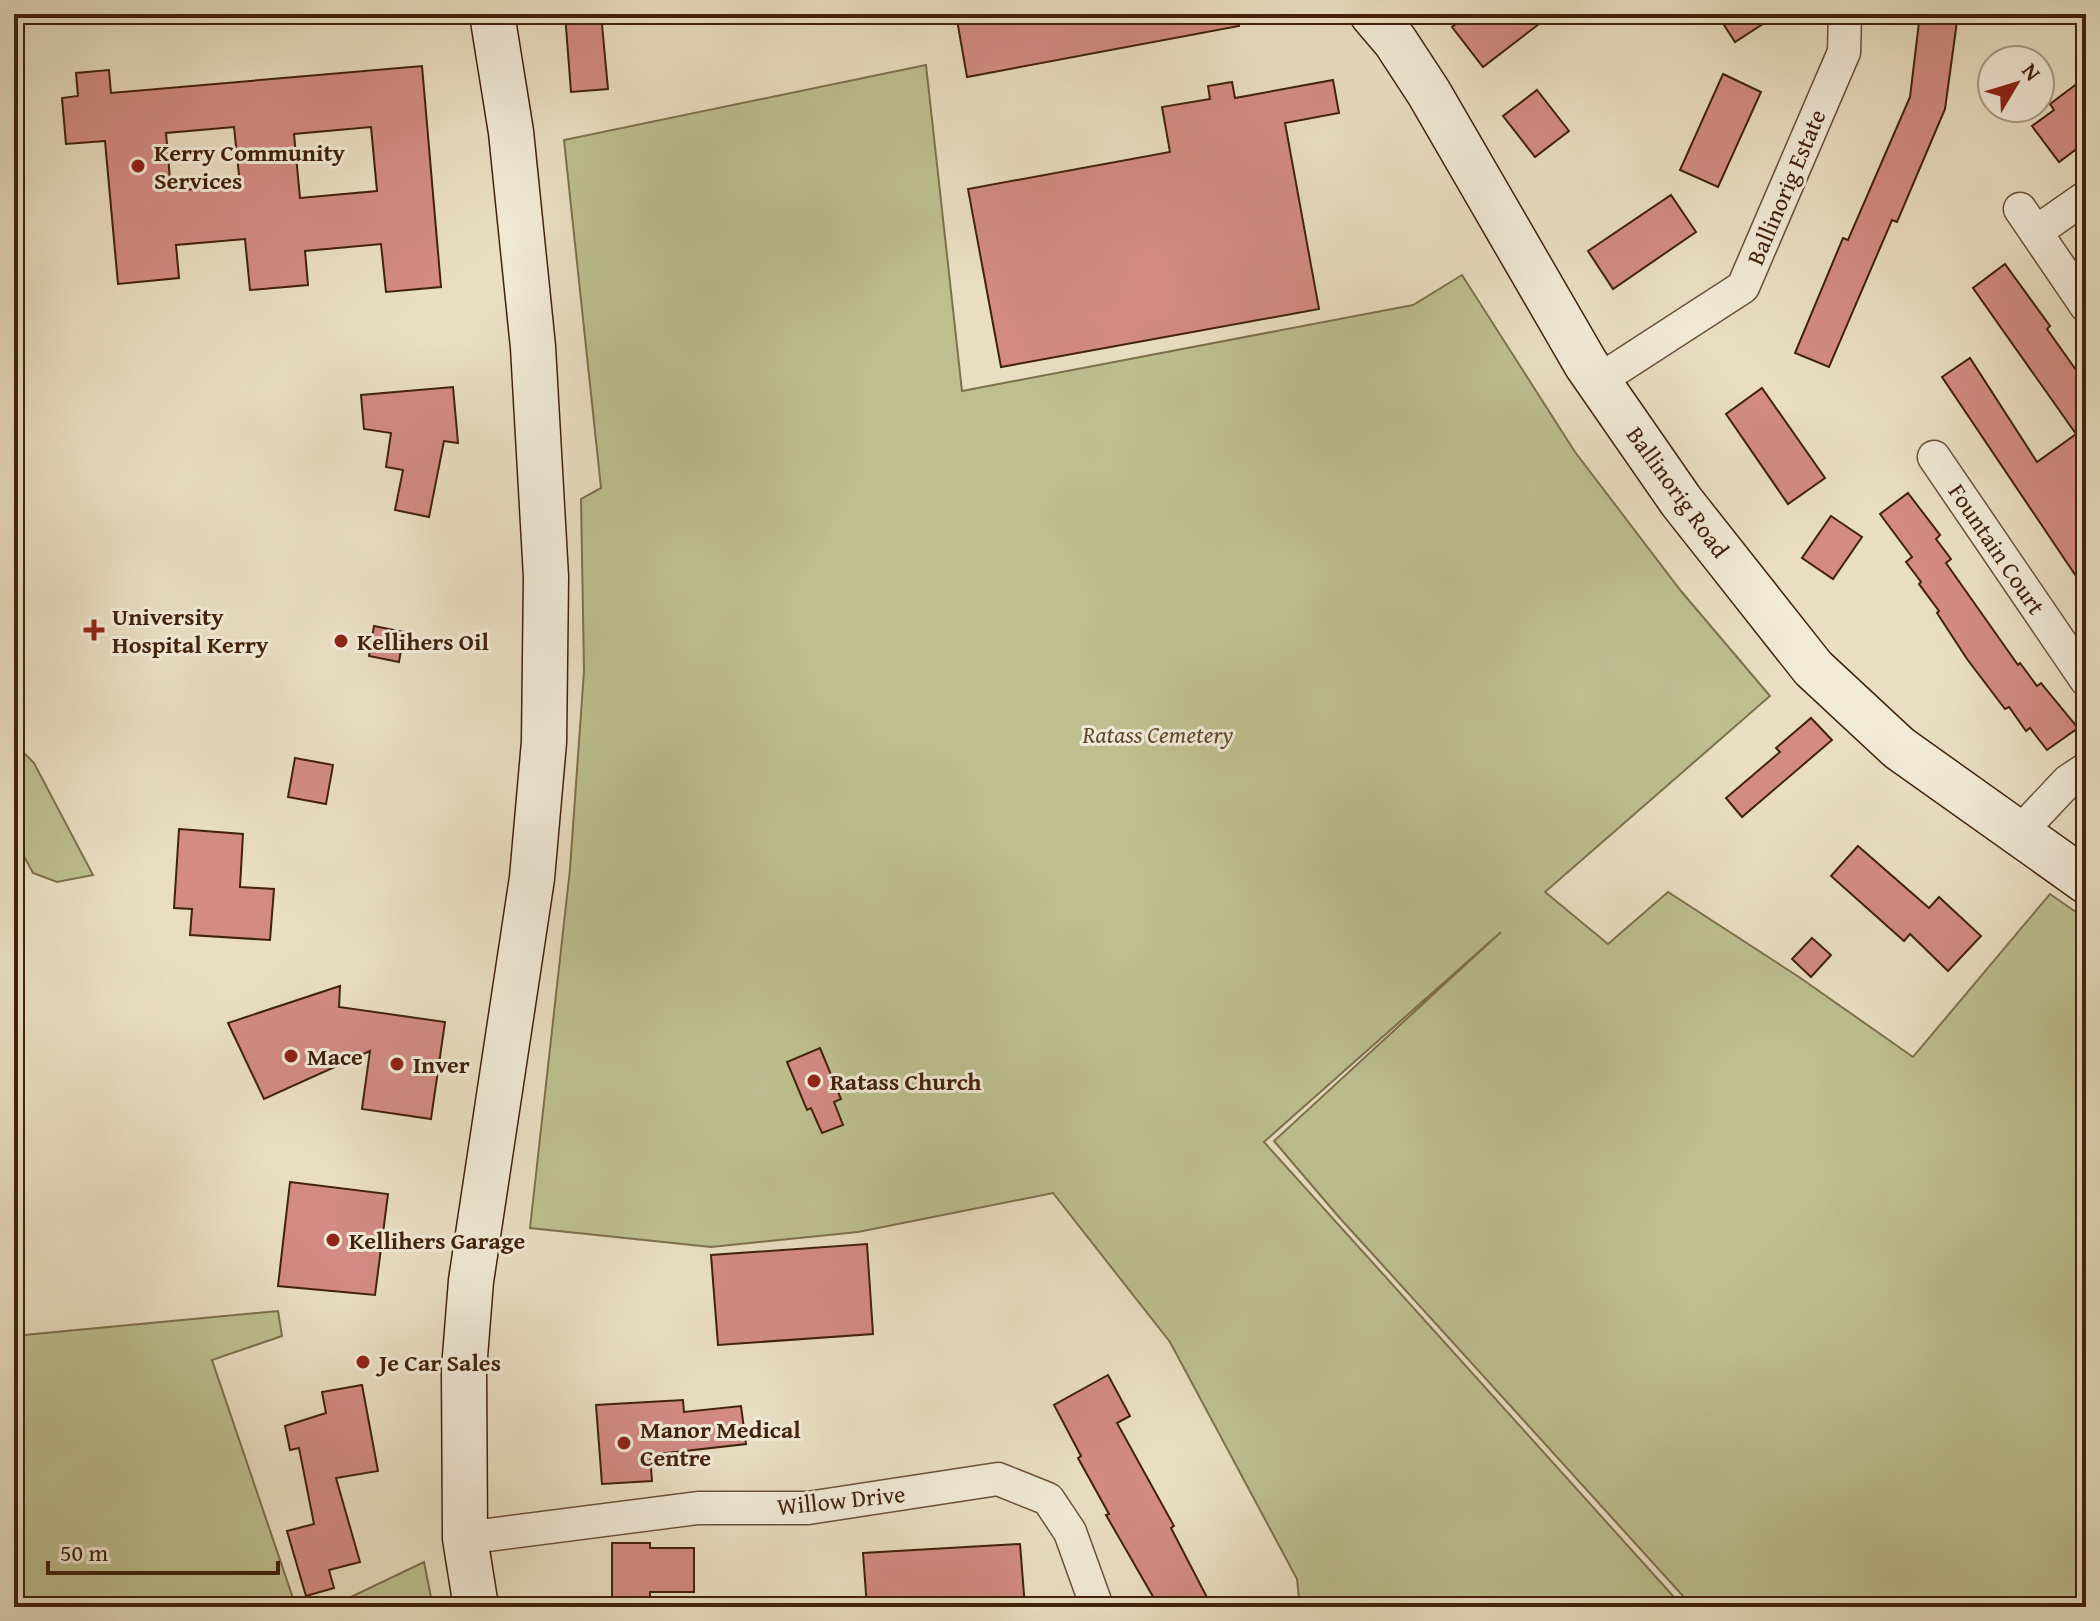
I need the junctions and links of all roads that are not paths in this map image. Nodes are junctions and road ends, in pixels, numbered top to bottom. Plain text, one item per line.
1 (1372, 14) edge
2 (1845, 14) edge
3 (491, 20) edge
4 (2086, 197) edge
5 (2086, 306) edge
6 (1598, 381) junction
7 (1934, 457) dead end
8 (2086, 680) edge
9 (2086, 769) edge
10 (2019, 833) junction
11 (2086, 881) edge
12 (465, 1538) junction
13 (476, 1607) edge
14 (1097, 1607) edge

1 - 6 main road, Ballinorig Road
2 - 6 street, Ballinorig Estate
3 - 12 main road
4 - 5 street
6 - 10 main road, Ballinorig Road
7 - 8 street, Fountain Court
9 - 10 street
10 - 11 main road, Ballinorig Road
12 - 13 main road
12 - 14 street, Willow Drive

